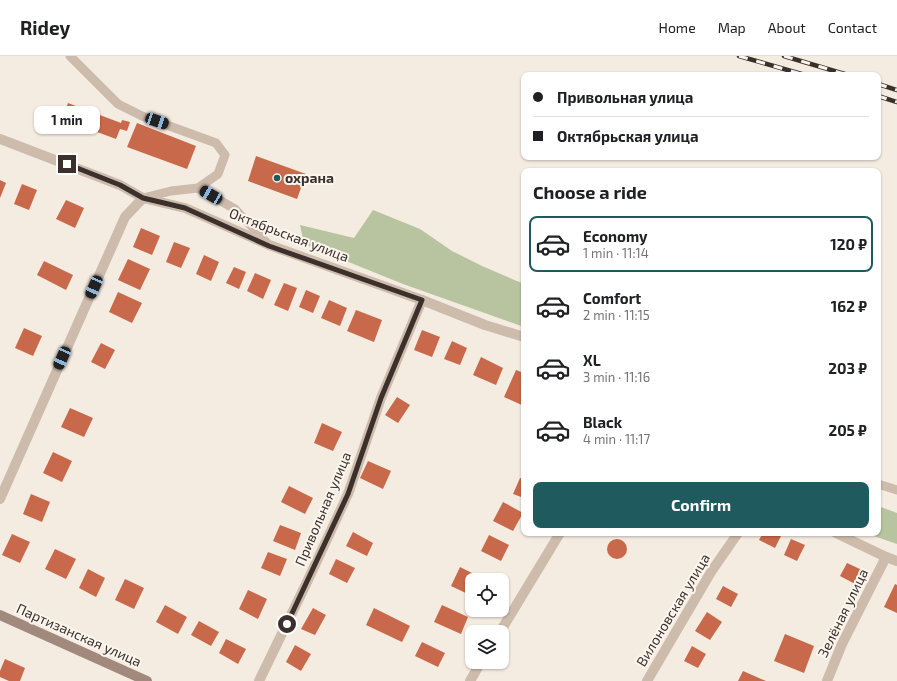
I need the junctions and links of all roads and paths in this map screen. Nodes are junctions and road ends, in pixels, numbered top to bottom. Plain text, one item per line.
1 (70, 56) edge
2 (0, 139) edge
3 (198, 188) junction
4 (143, 198) junction
5 (269, 246) junction
6 (422, 300) junction
7 (521, 336) edge
8 (881, 485) edge
9 (897, 490) edge
10 (0, 499) edge
11 (558, 536) edge
12 (736, 536) edge
13 (842, 536) edge
14 (886, 557) junction
15 (897, 561) edge
16 (0, 615) edge
17 (504, 625) edge
18 (478, 669) edge
19 (147, 681) edge
20 (259, 681) edge
21 (470, 681) edge
22 (646, 681) edge
23 (827, 681) edge

1 - 3 lane
2 - 4 street, Октябрьская улица
3 - 4 lane
3 - 5 lane
4 - 5 street, Октябрьская улица
4 - 10 street
5 - 6 street, Октябрьская улица
6 - 7 street, Октябрьская улица
6 - 20 street, Привольная улица
8 - 9 lane
11 - 17 street
12 - 22 street, Вилоновская улица
13 - 14 street
14 - 15 street
14 - 23 street, Зелёная улица
16 - 19 street, Партизанская улица
18 - 21 street

